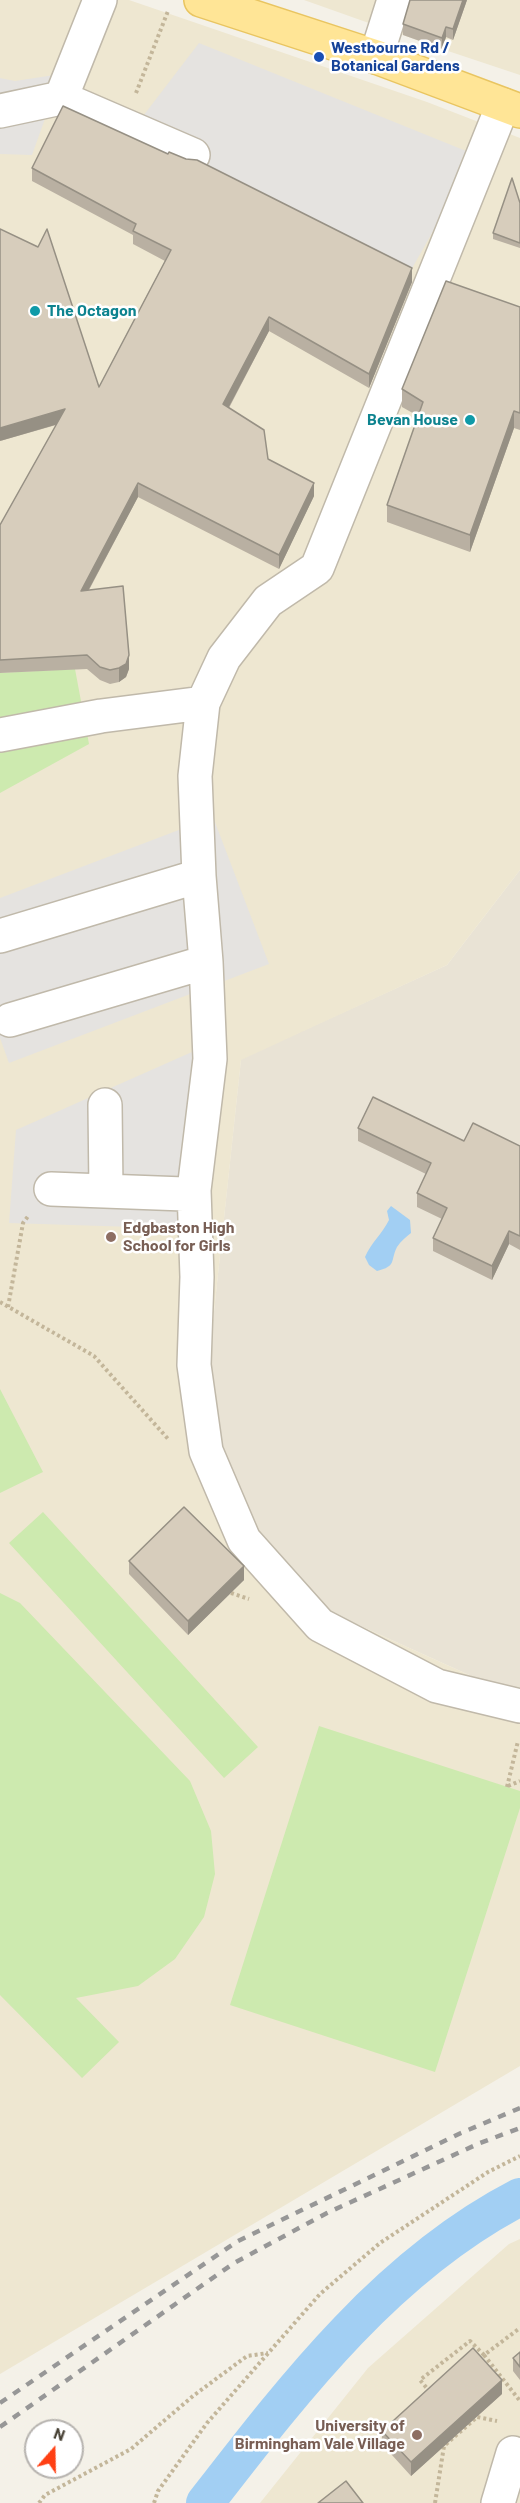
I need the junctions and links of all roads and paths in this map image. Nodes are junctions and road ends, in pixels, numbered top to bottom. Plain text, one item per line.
1 (100, 0) edge
2 (172, 0) edge
3 (201, 0) edge
4 (394, 0) edge
5 (376, 57) junction
6 (145, 72) dead end
7 (61, 98) junction
8 (512, 108) edge
9 (0, 111) edge
10 (194, 155) dead end
11 (203, 703) junction
12 (0, 735) edge
13 (199, 876) junction
14 (0, 936) edge
15 (206, 962) junction
16 (10, 1020) dead end
17 (105, 1105) dead end
18 (51, 1189) dead end
19 (106, 1190) junction
20 (194, 1190) junction
21 (23, 1223) dead end
22 (0, 1302) edge
23 (8, 1307) junction
24 (170, 1441) dead end
25 (520, 1706) edge
26 (520, 1731) edge
27 (520, 1781) edge
28 (520, 2156) edge
29 (520, 2328) edge
30 (269, 2353) junction
31 (484, 2355) junction
32 (435, 2397) edge
33 (520, 2401) edge
34 (478, 2417) edge
35 (520, 2469) edge
36 (39, 2503) edge
37 (154, 2503) edge
38 (435, 2503) edge
39 (498, 2503) edge

1 - 7 lane
2 - 6 path
3 - 5 main road
4 - 5 lane
5 - 8 main road
7 - 9 lane
7 - 10 lane
8 - 11 lane
11 - 12 lane
11 - 13 lane
13 - 14 lane
13 - 15 lane
15 - 16 lane
15 - 20 lane
17 - 19 lane
18 - 19 lane
19 - 20 lane
20 - 25 lane
21 - 23 path
22 - 23 path
23 - 24 path
26 - 27 path
28 - 30 path
29 - 31 path
30 - 36 path
30 - 37 path
31 - 32 path
31 - 33 path
34 - 38 path
35 - 39 lane

